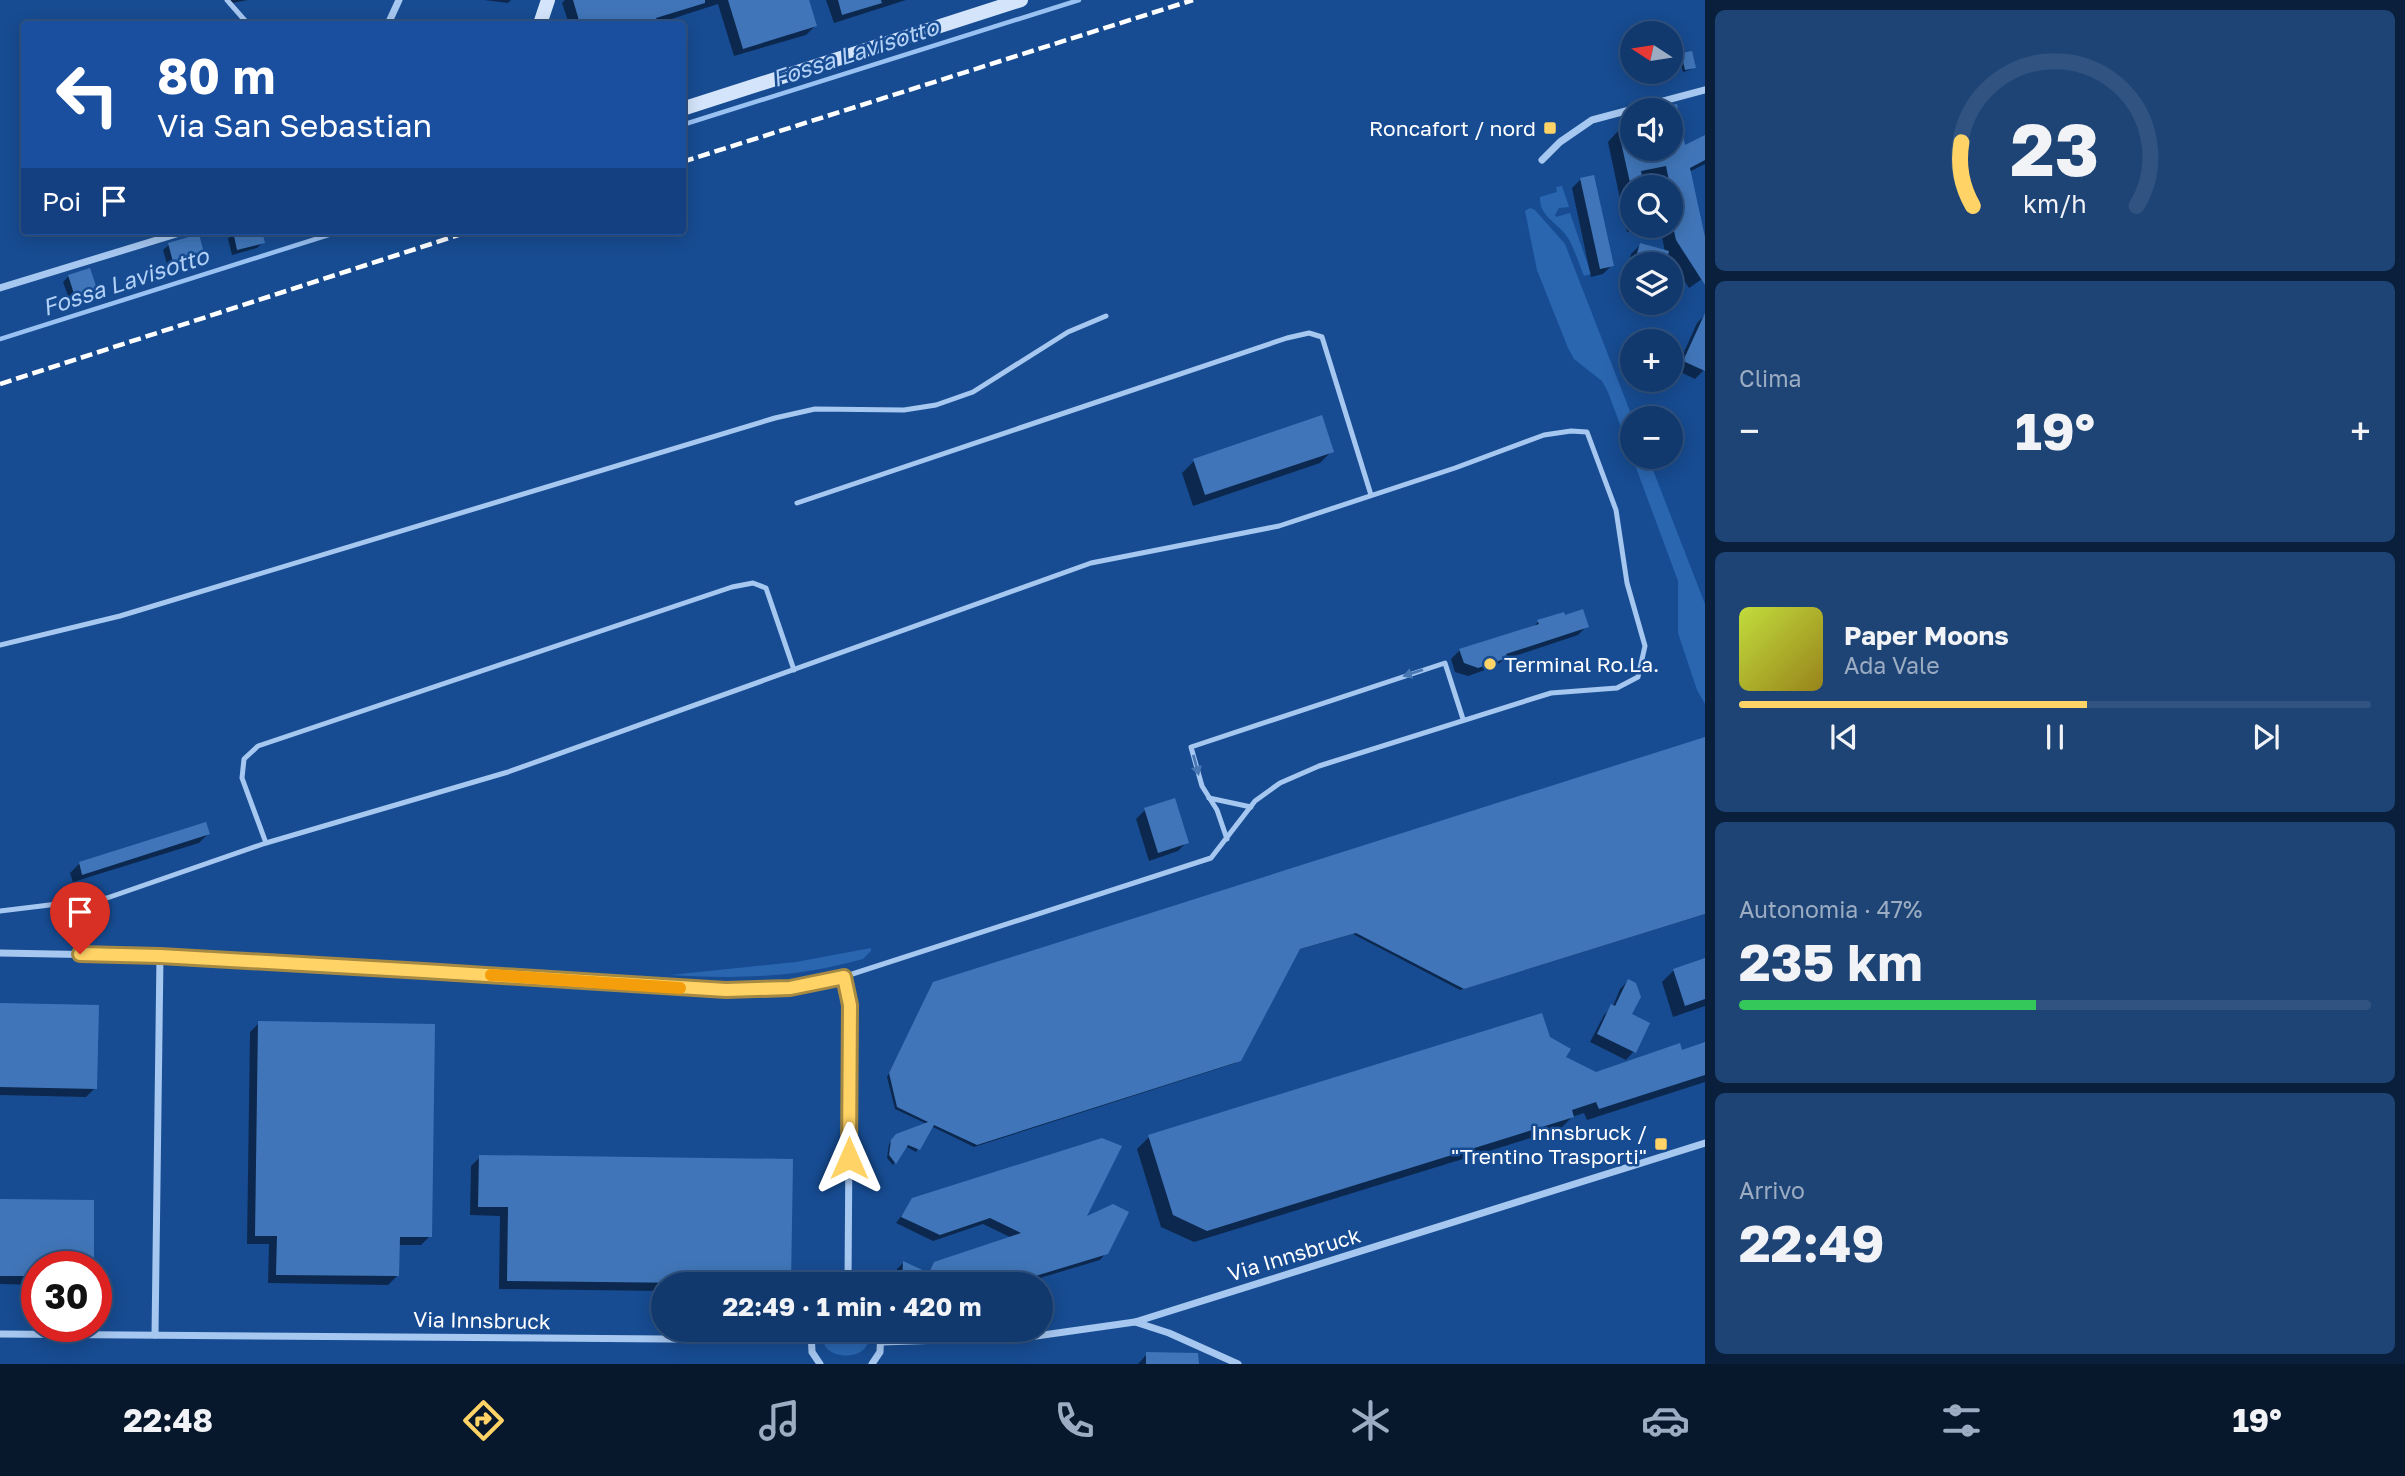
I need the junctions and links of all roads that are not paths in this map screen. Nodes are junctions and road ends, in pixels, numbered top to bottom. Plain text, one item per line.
1 (228, 0) edge
2 (399, 0) edge
3 (548, 0) edge
4 (1021, 0) edge
5 (246, 21) edge
6 (389, 21) edge
7 (541, 21) edge
8 (1705, 90) edge
9 (686, 107) edge
10 (1542, 160) dead end
11 (173, 235) edge
12 (0, 288) edge
13 (1106, 316) dead end
14 (1371, 495) junction
15 (797, 503) dead end
16 (0, 645) edge
17 (794, 670) junction
18 (1463, 719) junction
19 (1209, 798) junction
20 (1251, 807) junction
21 (1227, 839) junction
22 (266, 843) junction
23 (0, 911) edge
24 (0, 953) edge
25 (160, 956) junction
26 (844, 977) junction
27 (1705, 1143) edge
28 (848, 1272) edge
29 (1135, 1322) junction
30 (0, 1334) edge
31 (1053, 1334) edge
32 (155, 1335) junction
33 (651, 1339) edge
34 (810, 1342) edge
35 (882, 1342) edge
36 (820, 1364) edge
37 (872, 1364) edge
38 (1238, 1364) edge

1 - 5 lane
2 - 6 street
3 - 7 street
4 - 9 street
8 - 10 street
11 - 12 street
13 - 16 lane
14 - 15 lane
14 - 17 lane
14 - 18 lane
17 - 22 lane
17 - 22 lane
18 -> 19 lane
18 - 20 lane
19 - 20 lane
19 - 21 lane
20 - 21 lane
21 - 26 lane
22 - 23 lane
24 - 25 street
25 - 26 street
25 - 32 street
26 - 28 street
27 - 29 street, Via Innsbruck
29 - 31 street, Via Innsbruck
29 - 38 street
30 - 32 street, Via Innsbruck
32 - 33 street, Via Innsbruck
34 - 36 street
35 - 37 street

